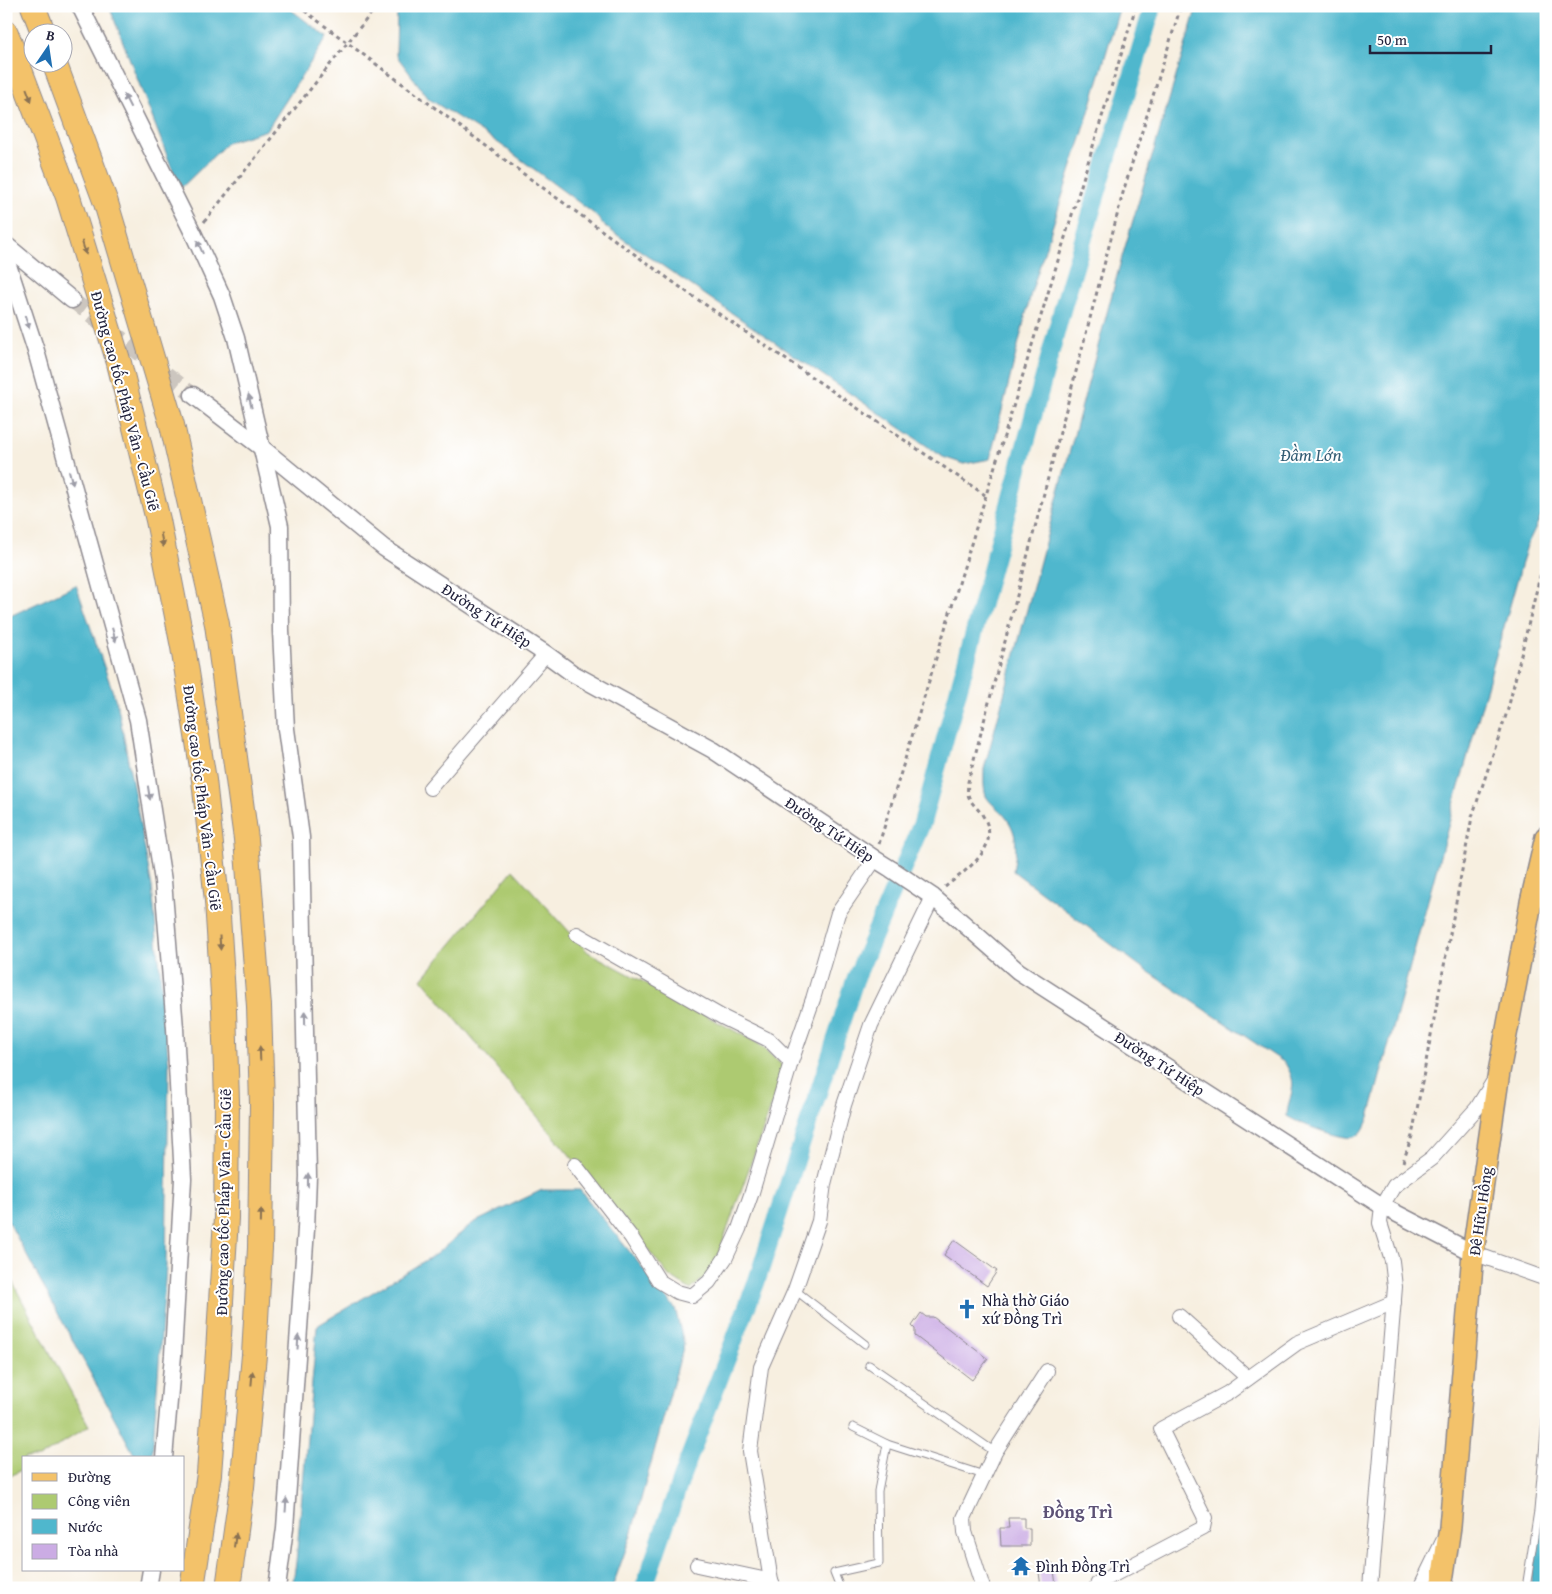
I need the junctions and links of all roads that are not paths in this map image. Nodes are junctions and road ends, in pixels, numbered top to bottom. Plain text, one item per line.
1 (34, 6) edge
2 (80, 6) edge
3 (40, 22) edge
4 (6, 33) edge
5 (58, 72) edge
6 (6, 245) edge
7 (6, 259) edge
8 (72, 300) tunnel mouth
9 (194, 395) tunnel mouth
10 (262, 448) junction
11 (546, 654) junction
12 (430, 788) dead end
13 (1546, 838) edge
14 (875, 859) junction
15 (928, 894) junction
16 (577, 934) dead end
17 (792, 1062) junction
18 (1500, 1072) junction
19 (575, 1165) dead end
20 (1382, 1206) junction
21 (1473, 1253) junction
22 (1546, 1279) edge
23 (794, 1290) junction
24 (1394, 1302) junction
25 (1179, 1316) dead end
26 (866, 1344) dead end
27 (869, 1365) dead end
28 (1048, 1371) dead end
29 (1248, 1378) junction
30 (1546, 1420) edge
31 (853, 1427) dead end
32 (887, 1444) junction
33 (995, 1452) junction
34 (164, 1456) edge
35 (984, 1475) junction
36 (1450, 1527) junction
37 (697, 1565) dead end
38 (151, 1572) edge
39 (772, 1584) edge
40 (148, 1588) edge
41 (192, 1588) edge
42 (228, 1588) edge
43 (277, 1588) edge
44 (840, 1588) edge
45 (983, 1588) edge
46 (1096, 1588) edge
47 (1370, 1588) edge
48 (1420, 1588) edge
49 (1441, 1588) edge
50 (1526, 1588) edge

1 - 3 highway
10 -> 2 street
4 -> 41 highway, Đường cao tốc Pháp Vân - Cầu Giẽ
42 -> 5 highway
6 - 8 street
7 -> 34 street
9 - 10 street, Đường Tứ Hiệp
10 - 11 street, Đường Tứ Hiệp
43 -> 10 street
11 - 12 street
11 - 14 street, Đường Tứ Hiệp
13 - 18 main road, Đê Hữu Hồng
14 - 15 street, Đường Tứ Hiệp
14 - 17 street
15 - 20 street, Đường Tứ Hiệp
15 - 23 street
16 - 17 street
17 - 19 street
18 - 20 street
18 - 21 main road, Đê Hữu Hồng
20 - 21 street, Đường Tứ Hiệp
20 - 24 street
21 - 22 street
21 - 36 main road, Đê Hữu Hồng
23 - 26 lane
23 - 39 street
24 - 29 street
24 - 47 street
25 - 29 street
27 - 33 lane
28 - 33 street
29 - 46 street
30 - 50 lane
31 - 32 lane
32 - 35 lane
32 - 44 lane
33 - 35 street
35 - 45 street
36 - 48 street
36 - 49 main road, Đê Hữu Hồng
37 - 39 street
38 - 40 street

